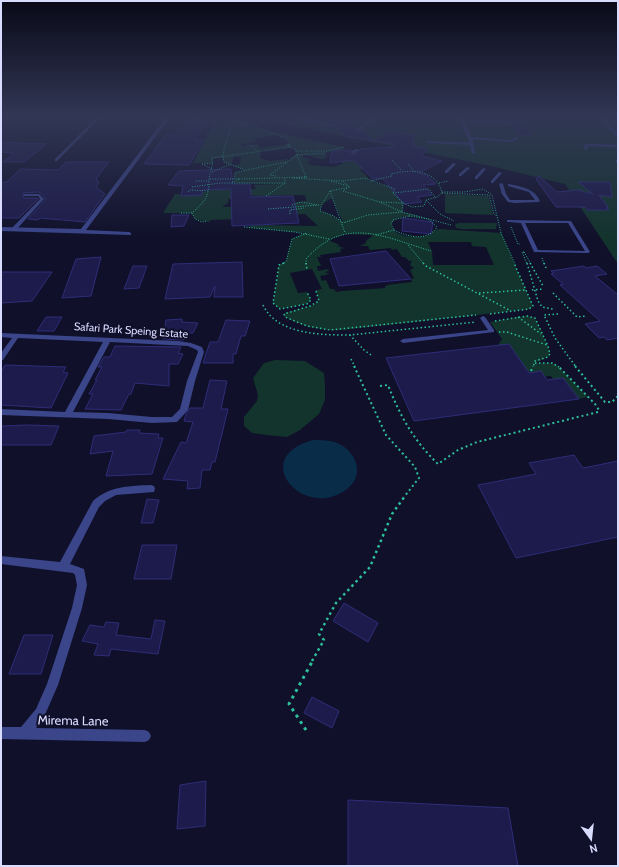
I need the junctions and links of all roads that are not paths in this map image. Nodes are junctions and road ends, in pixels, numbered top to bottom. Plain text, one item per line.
1 (60, 156) edge
2 (137, 156) edge
3 (56, 160) dead end
4 (454, 164) dead end
5 (468, 168) dead end
6 (484, 169) dead end
7 (446, 172) dead end
8 (500, 173) dead end
9 (460, 175) dead end
10 (476, 178) dead end
11 (492, 182) dead end
12 (501, 184) dead end
13 (509, 185) dead end
14 (25, 195) dead end
15 (509, 221) road end
16 (522, 221) junction
17 (1, 229) edge
18 (14, 229) junction
19 (82, 232) junction
20 (129, 234) dead end
21 (485, 318) road end
22 (1, 335) edge
23 (16, 336) junction
24 (108, 339) junction
25 (403, 341) dead end
26 (1, 358) edge
27 (1, 412) edge
28 (67, 415) junction
29 (151, 489) dead end
30 (1, 560) edge
31 (63, 567) junction
32 (1, 733) edge
33 (23, 734) junction
34 (146, 736) dead end

1 - 3 street
2 - 19 street
4 - 7 lane
5 - 9 lane
6 - 10 lane
8 - 11 lane
12 - 13 lane
14 - 18 lane
15 - 16 lane
16 - 16 lane
17 - 18 street
18 - 19 street
19 - 20 street
21 - 25 lane
22 - 23 street, Safari Park Speing Estate
23 - 24 street, Safari Park Speing Estate
23 - 26 street
24 - 28 street
24 - 28 street, Safari Park Speing Estate
27 - 28 street, Safari Park Speing Estate
29 - 31 street
30 - 31 street
31 - 33 street
32 - 33 street, Mirema Lane
33 - 34 street, Mirema Lane

